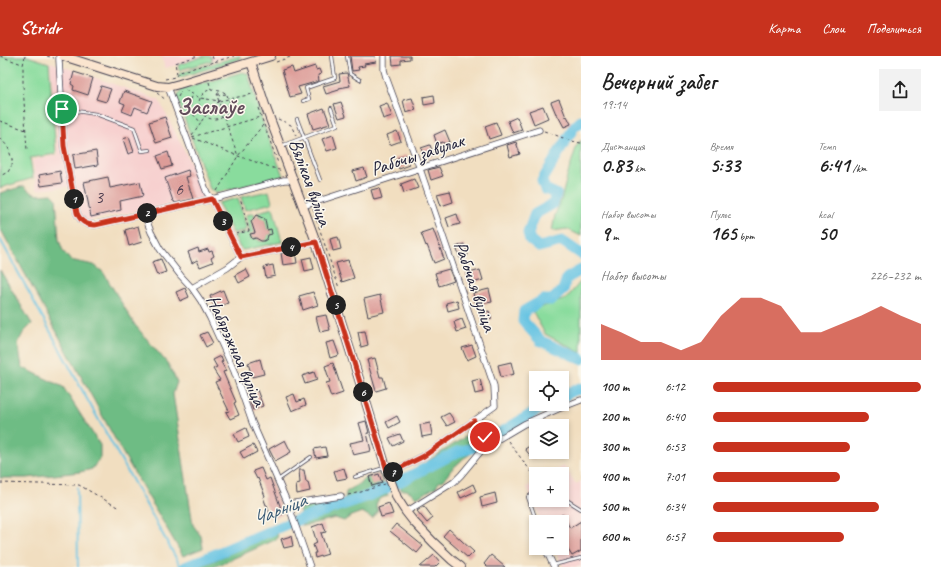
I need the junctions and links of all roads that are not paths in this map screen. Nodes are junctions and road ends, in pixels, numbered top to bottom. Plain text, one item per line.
1 (59, 56) edge
2 (63, 56) edge
3 (332, 56) edge
4 (347, 56) edge
5 (384, 56) edge
6 (262, 58) edge
7 (272, 59) edge
8 (251, 62) junction
9 (360, 80) dead end
10 (166, 83) junction
11 (303, 101) dead end
12 (331, 108) dead end
13 (62, 109) junction
14 (297, 119) dead end
15 (539, 130) road end
16 (304, 138) junction
17 (280, 146) junction
18 (150, 150) dead end
19 (420, 169) junction
20 (293, 180) junction
21 (320, 180) dead end
22 (212, 199) junction
23 (307, 205) junction
24 (144, 214) junction
25 (316, 242) junction
26 (241, 257) junction
27 (192, 288) junction
28 (581, 400) edge
29 (311, 457) dead end
30 (387, 471) junction
31 (355, 477) dead end
32 (277, 481) junction
33 (341, 496) road end
34 (569, 502) edge
35 (288, 504) junction
36 (581, 509) edge
37 (406, 512) junction
38 (548, 555) edge
39 (581, 558) edge
40 (553, 566) edge
41 (310, 567) edge
42 (461, 567) edge

1 - 13 street
2 - 10 main road
3 - 11 lane
4 - 9 lane
5 - 19 street, Рабочая вуліца
6 - 7 main road
6 - 8 main road
8 - 10 main road
8 - 17 main road, Вялікая вуліца
10 - 22 street
12 - 16 lane
13 - 18 lane
13 - 24 street
14 - 16 lane
15 - 19 street, Рабочы завулак
16 - 17 lane
16 - 21 lane
17 - 20 main road, Вялікая вуліца
19 - 23 street, Рабочы завулак
19 - 30 street, Рабочая вуліца
20 - 22 street
20 - 23 main road, Вялікая вуліца
22 - 24 street
22 - 26 street
23 - 25 main road, Вялікая вуліца
24 - 27 street, Набярэжная вуліца
25 - 26 street
25 - 30 main road, Вялікая вуліца
26 - 27 street
27 - 32 street, Набярэжная вуліца
28 - 37 street
29 - 32 lane
30 - 31 lane
30 - 37 main road, Вялікая вуліца
32 - 35 street, Набярэжная вуліца
33 - 35 street
34 - 36 lane
35 - 41 street, Набярэжная вуліца
37 - 42 main road, Вялікая вуліца
38 - 40 street
39 - 40 lane

